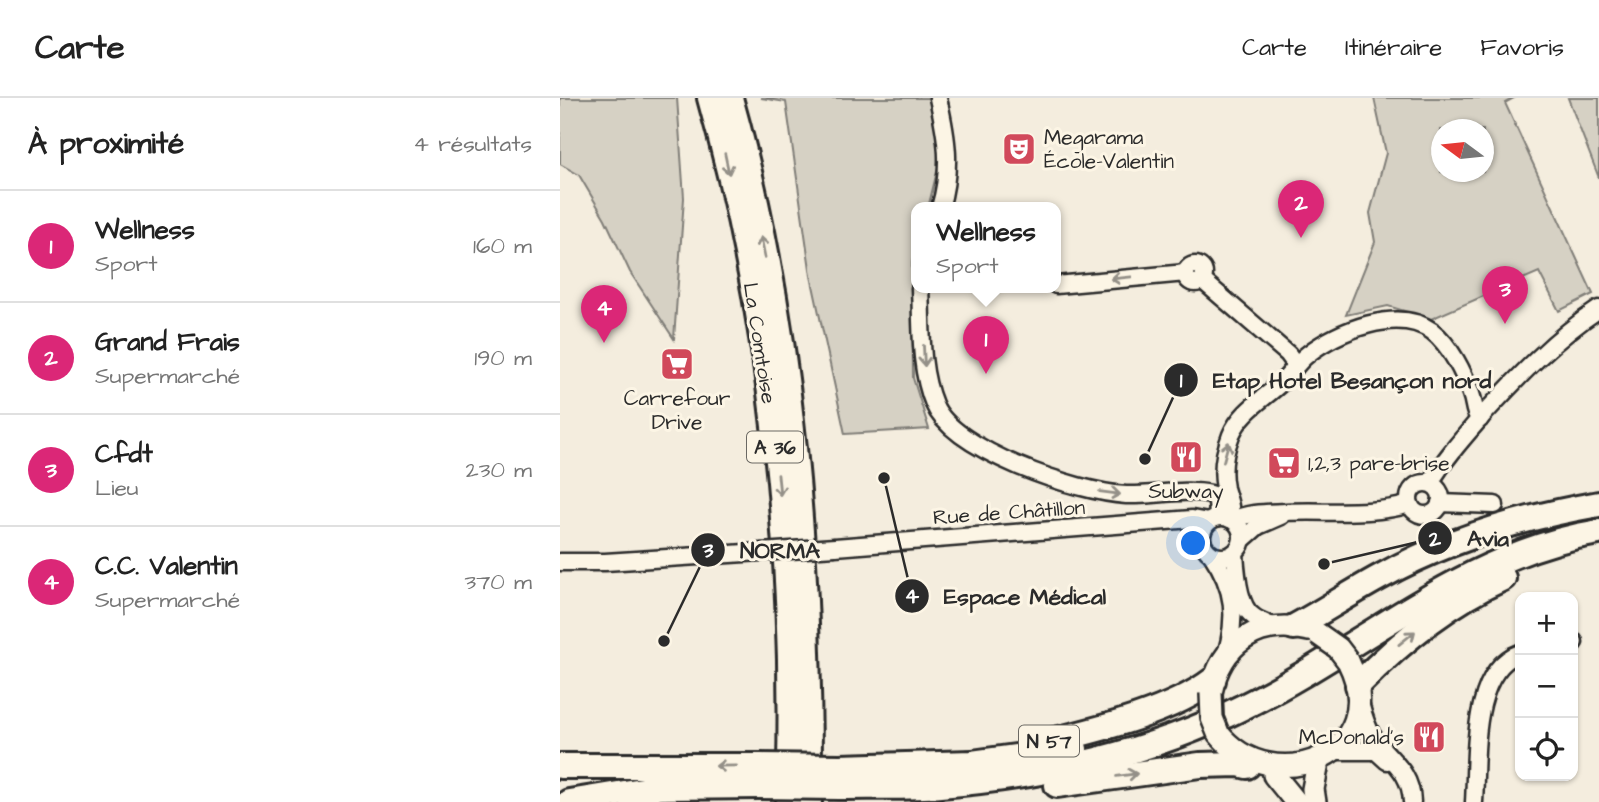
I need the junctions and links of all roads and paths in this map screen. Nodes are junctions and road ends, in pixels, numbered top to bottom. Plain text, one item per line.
1 (710, 98) edge
2 (730, 98) edge
3 (938, 98) edge
4 (941, 202) edge
5 (1061, 285) edge
6 (920, 293) edge
7 (1599, 309) edge
8 (1296, 365) junction
9 (1480, 419) junction
10 (1430, 484) junction
11 (1440, 503) junction
12 (1410, 504) junction
13 (1599, 504) edge
14 (1495, 505) dead end
15 (1288, 512) junction
16 (1599, 514) edge
17 (1222, 520) junction
18 (1167, 522) junction
19 (1599, 532) edge
20 (1599, 541) edge
21 (1239, 546) junction
22 (1207, 549) junction
23 (560, 562) edge
24 (1295, 629) junction
25 (1226, 655) junction
26 (1517, 655) edge
27 (1212, 687) junction
28 (1359, 694) junction
29 (1340, 751) junction
30 (560, 766) edge
31 (1247, 766) junction
32 (692, 767) junction
33 (875, 767) junction
34 (1317, 768) junction
35 (1274, 775) junction
36 (760, 776) junction
37 (840, 777) junction
38 (938, 785) junction
39 (560, 789) edge
40 (569, 802) edge
41 (789, 802) edge
42 (809, 802) edge
43 (1296, 802) edge
44 (1315, 802) edge
45 (1402, 802) edge
46 (1412, 802) edge
47 (1474, 802) edge

1 -> 41 highway, La Comtoise / A 36
42 -> 2 highway, La Comtoise / A 36
3 - 4 street
8 -> 5 street
6 -> 17 street
7 - 9 street
8 - 9 street
17 -> 8 street
9 - 10 street
10 - 11 street
10 - 12 street
11 - 12 street
11 - 14 street
12 - 15 street, Rue de Châtillon
13 - 24 highway
15 - 17 street, Rue de Châtillon
15 - 21 street
16 - 33 highway, N 57
17 - 18 street, Rue de Châtillon
17 - 21 street
17 - 22 street
18 - 22 street
18 - 23 street, Rue de Châtillon, bridge
19 - 38 highway, N 57
28 -> 20 highway, N 57
21 - 22 street
21 - 24 street
22 - 25 street
24 - 25 main road
24 - 28 main road, bridge
25 - 27 main road
26 - 47 street
27 - 31 main road, N 57, bridge
27 - 33 highway, N 57
28 - 29 main road, N 57
28 - 46 street
29 - 34 main road, N 57
29 - 45 street
30 - 32 highway
31 - 35 main road, N 57
38 -> 31 highway, N 57
36 -> 32 highway, N 57
32 - 39 highway, N 57
33 - 37 highway, N 57
34 - 35 main road, N 57
34 - 44 main road
35 - 43 main road
36 - 37 highway, N 57, bridge
36 - 40 highway, N 57
37 - 38 highway, N 57

